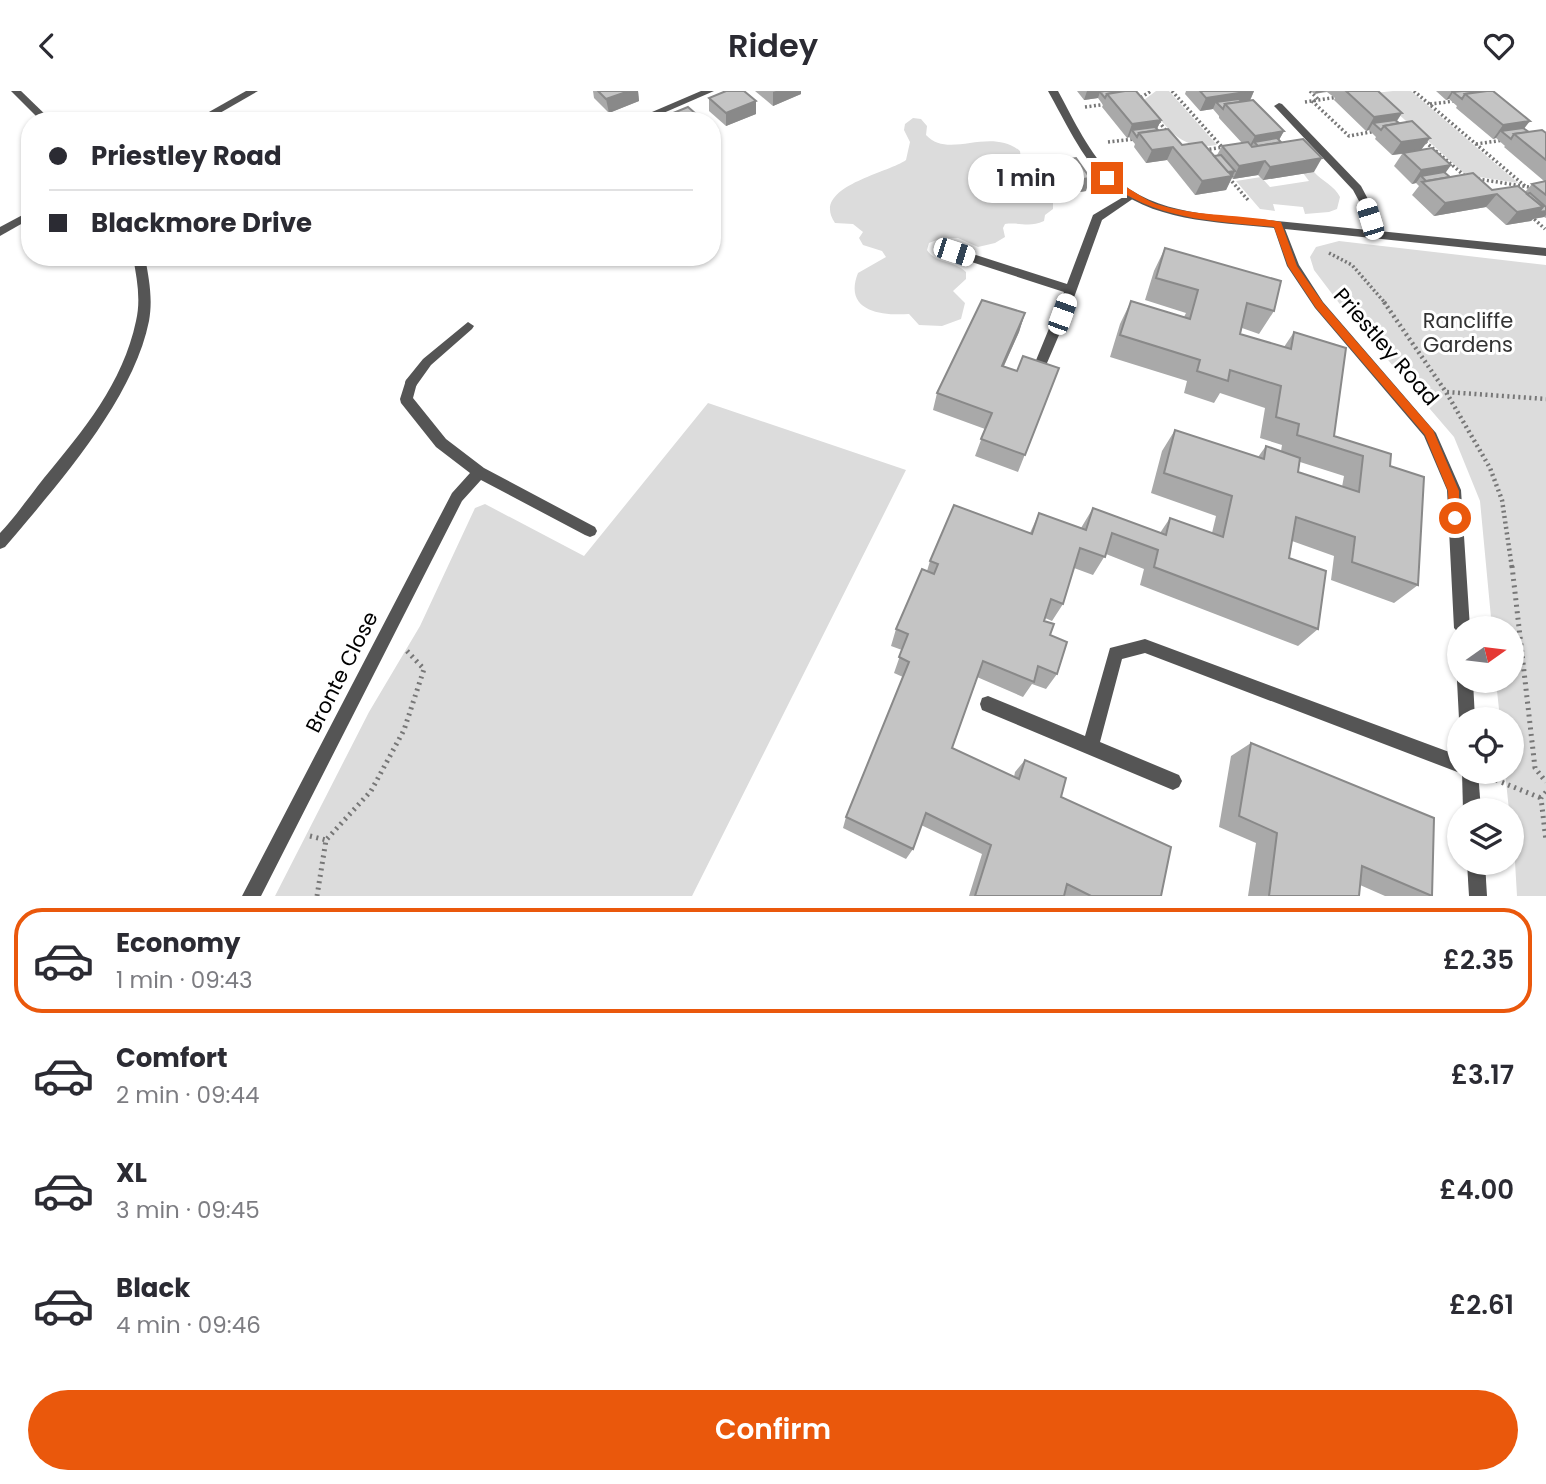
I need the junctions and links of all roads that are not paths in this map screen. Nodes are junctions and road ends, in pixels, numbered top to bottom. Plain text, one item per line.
1 (16, 91) edge
2 (253, 91) edge
3 (709, 91) edge
4 (1053, 91) edge
5 (1279, 106) road end
6 (38, 112) edge
7 (214, 112) edge
8 (658, 112) edge
9 (1130, 196) junction
10 (21, 219) edge
11 (1278, 224) junction
12 (0, 232) edge
13 (1375, 235) junction
14 (954, 252) dead end
15 (1546, 252) edge
16 (142, 266) edge
17 (1071, 290) junction
18 (468, 326) dead end
19 (1038, 370) edge
20 (479, 473) junction
21 (590, 531) dead end
22 (0, 543) edge
23 (1461, 616) edge
24 (988, 704) dead end
25 (1090, 747) junction
26 (1447, 760) edge
27 (1173, 781) dead end
28 (1477, 875) edge
29 (251, 896) edge
30 (1478, 896) edge

1 - 6 street
2 - 7 street
3 - 8 street
4 - 9 street
5 - 13 street
9 - 11 street
9 - 17 street
10 - 12 street
11 - 13 street
11 - 23 street, Priestley Road
13 - 15 street
14 - 17 street
16 - 22 street
17 - 19 street
18 - 20 street
20 - 21 street
20 - 29 street, Bronte Close
24 - 25 street
25 - 26 street
25 - 27 street
28 - 30 street

